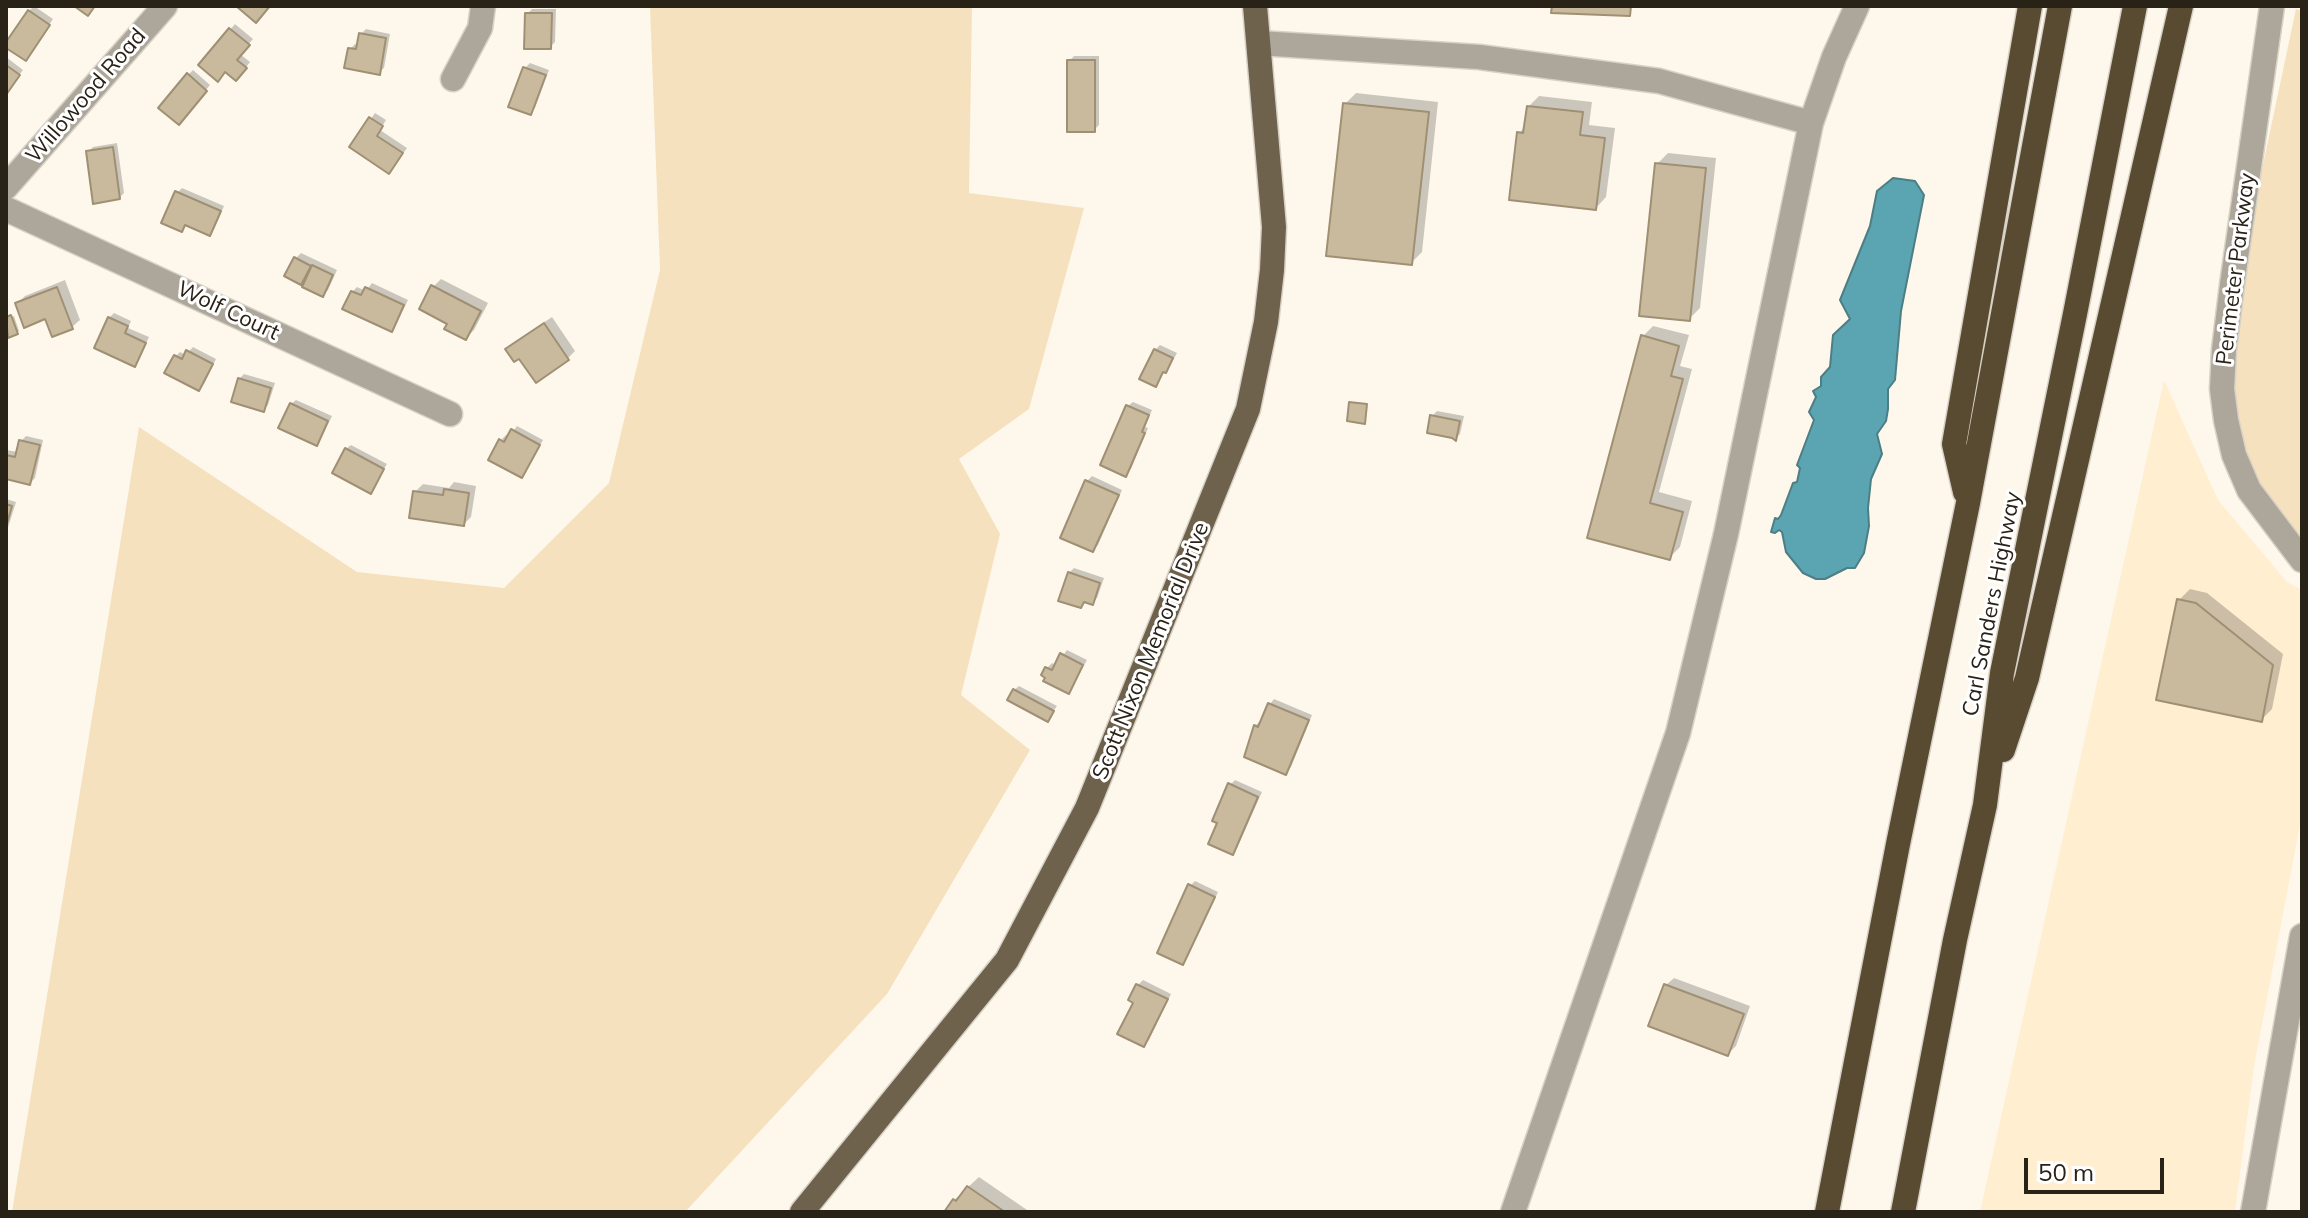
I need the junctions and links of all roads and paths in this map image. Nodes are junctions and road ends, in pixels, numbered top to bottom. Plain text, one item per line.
1 (165, 6) edge
2 (483, 6) edge
3 (1255, 6) edge
4 (1857, 6) edge
5 (2030, 6) edge
6 (2060, 6) edge
7 (2135, 6) edge
8 (2181, 6) edge
9 (2272, 6) edge
10 (1259, 43) junction
11 (453, 79) dead end
12 (1811, 123) junction
13 (6, 187) edge
14 (6, 209) edge
15 (450, 414) dead end
16 (1968, 503) junction
17 (2302, 560) edge
18 (1985, 805) junction
19 (2302, 936) edge
20 (802, 1212) edge
21 (1513, 1212) edge
22 (1827, 1212) edge
23 (1903, 1212) edge
24 (2253, 1212) edge

1 - 13 street, Willowood Road
2 - 11 street
3 - 10 main road, Scott Nixon Memorial Drive
4 - 12 street
5 - 16 highway
6 - 16 highway, Carl Sanders Highway
7 - 18 highway, Carl Sanders Highway
8 - 18 highway
9 - 17 street, Perimeter Parkway
10 - 12 street
10 - 20 main road, Scott Nixon Memorial Drive
12 - 21 street
14 - 15 street, Wolf Court
16 - 22 highway, Carl Sanders Highway
18 - 23 highway, Carl Sanders Highway
19 - 24 street

